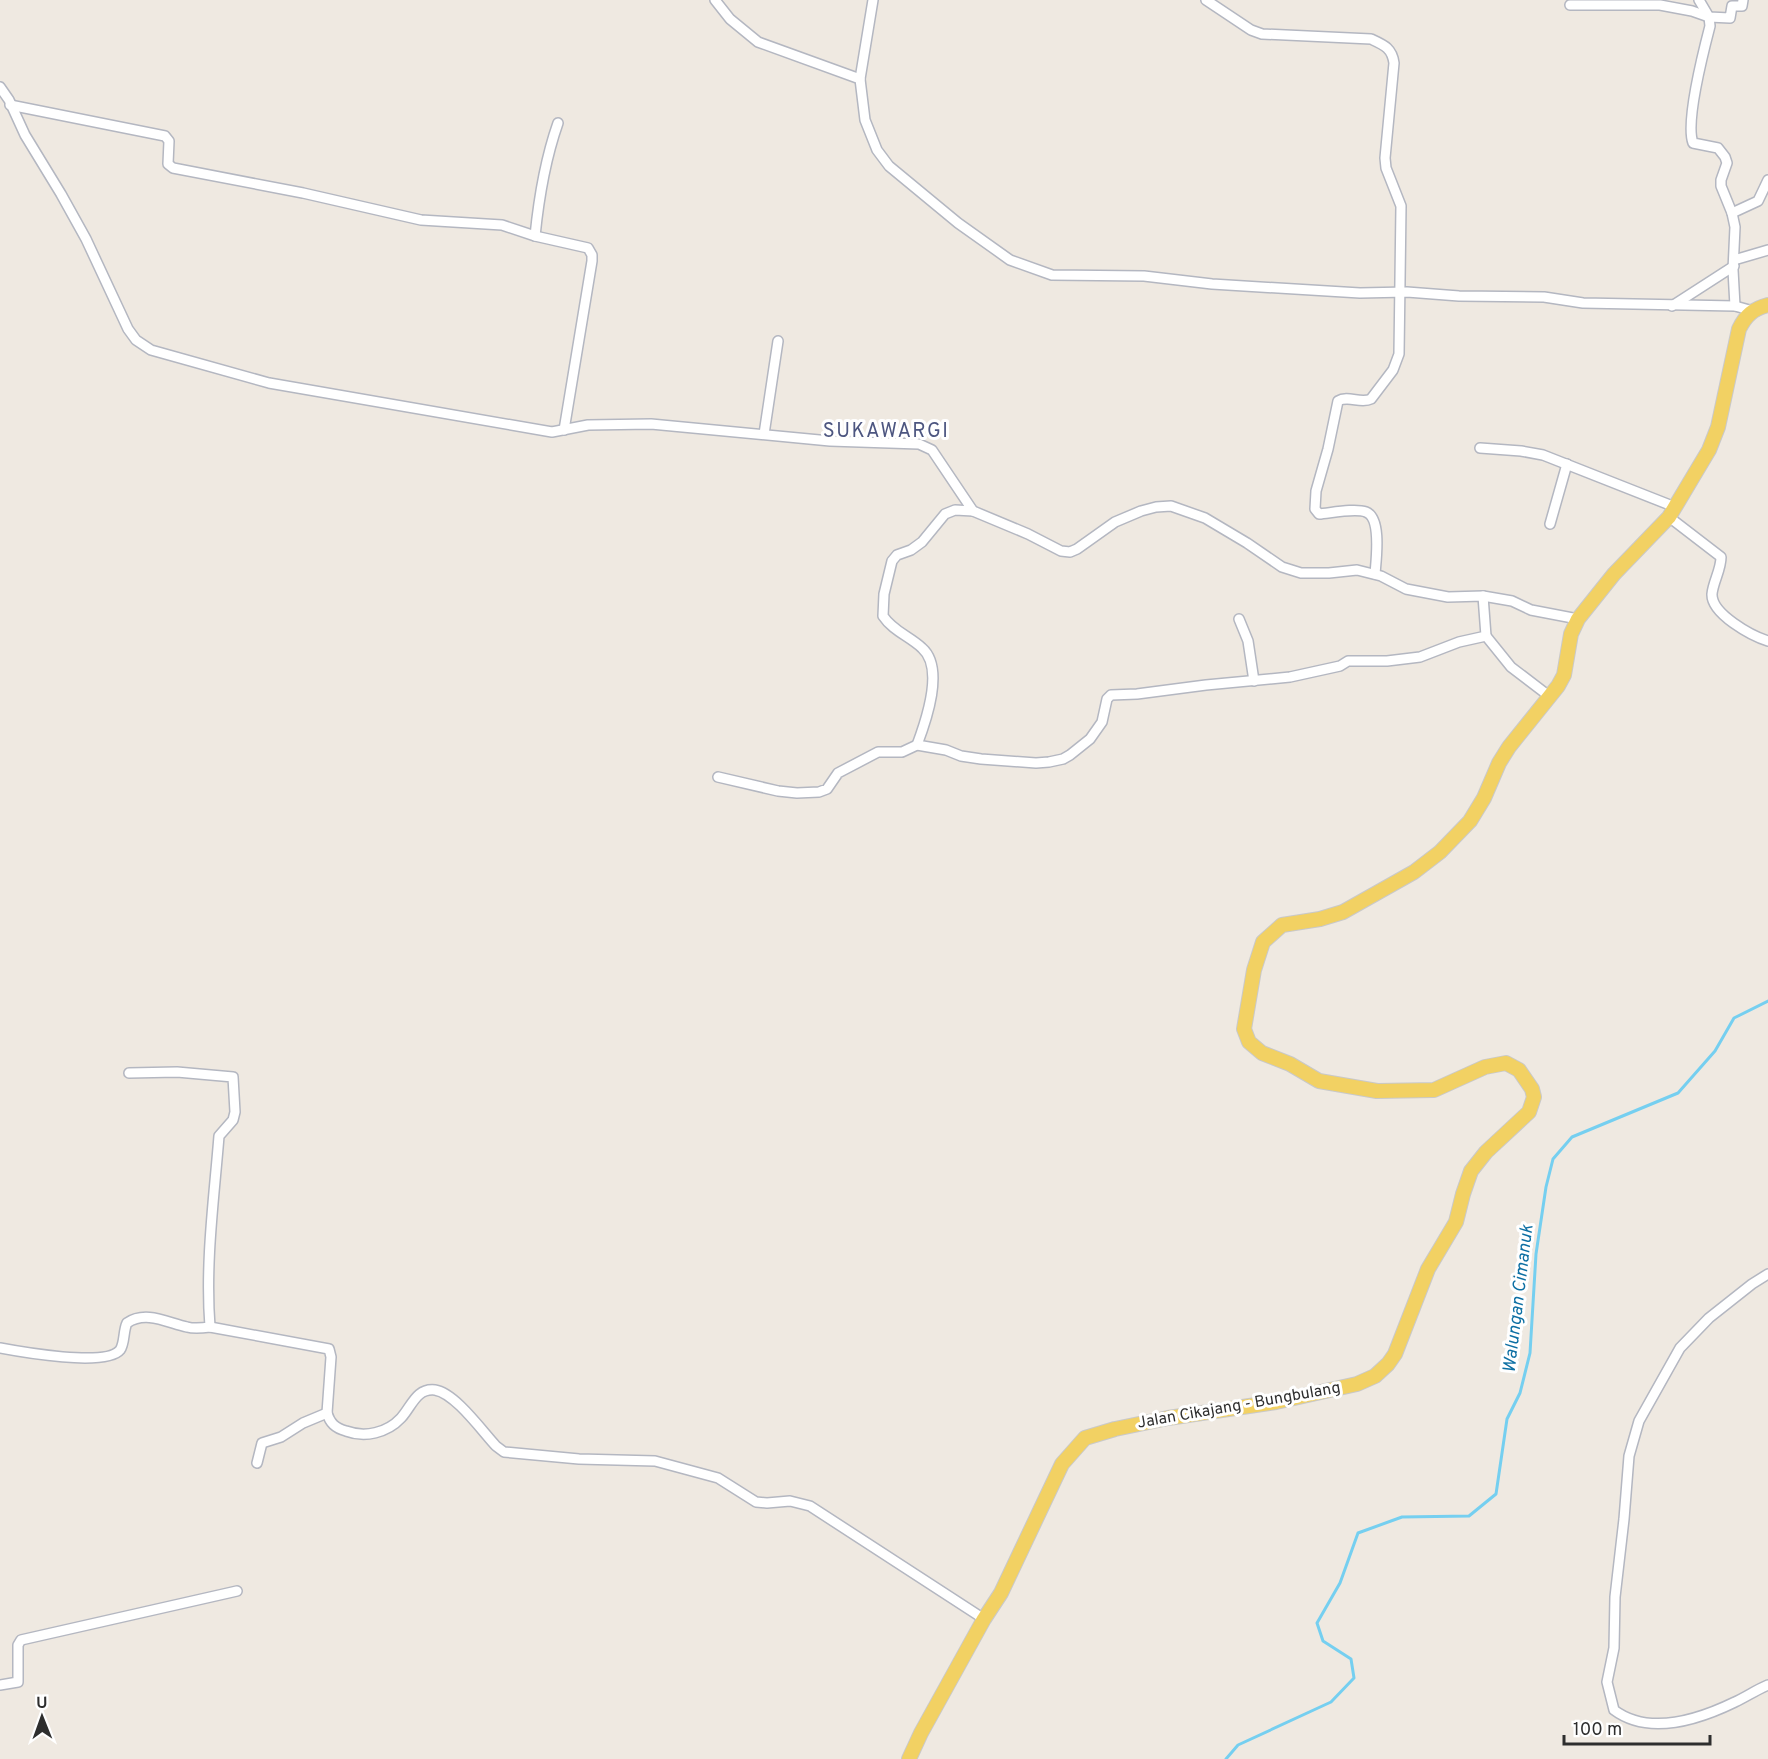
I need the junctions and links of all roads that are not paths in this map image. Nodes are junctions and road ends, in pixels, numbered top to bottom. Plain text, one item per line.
1 (715, 0) edge
2 (873, 0) edge
3 (1206, 0) edge
4 (1699, 0) edge
5 (1743, 0) edge
6 (1570, 5) dead end
7 (1708, 17) junction
8 (860, 79) junction
9 (0, 87) edge
10 (10, 105) junction
11 (558, 123) dead end
12 (1768, 180) edge
13 (1732, 213) junction
14 (535, 236) junction
15 (1768, 250) edge
16 (1734, 263) junction
17 (1400, 292) junction
18 (1768, 305) edge
19 (1672, 306) junction
20 (1735, 306) junction
21 (1753, 310) junction
22 (778, 341) dead end
23 (564, 430) junction
24 (764, 434) junction
25 (1480, 448) dead end
26 (1567, 464) junction
27 (973, 511) junction
28 (1672, 512) junction
29 (1550, 524) dead end
30 (1375, 574) junction
31 (1483, 596) junction
32 (1239, 619) dead end
33 (1578, 619) junction
34 (1486, 636) junction
35 (1768, 641) edge
36 (1254, 681) junction
37 (1549, 696) junction
38 (917, 745) junction
39 (718, 777) dead end
40 (129, 1073) dead end
41 (1768, 1274) edge
42 (210, 1327) junction
43 (0, 1348) edge
44 (327, 1413) junction
45 (257, 1463) dead end
46 (237, 1591) dead end
47 (984, 1619) junction
48 (0, 1685) edge
49 (1768, 1685) edge
50 (909, 1759) edge

1 - 8 street
2 - 8 street
3 - 17 street
4 - 7 street
5 - 7 street
6 - 7 street
7 - 13 street
8 - 17 street
9 - 10 street
10 - 14 street
10 - 23 street
11 - 14 street
12 - 13 street
13 - 16 street
14 - 23 street
15 - 16 street
16 - 19 street
16 - 20 street
17 - 19 street
17 - 30 street
18 - 21 main road
19 - 20 street
20 - 21 street
21 - 28 main road, Jalan Cikajang - Bungbulang
22 - 24 street
23 - 24 street
24 - 27 street
25 - 26 street
26 - 28 street
26 - 29 street
27 - 30 street
27 - 38 street
28 - 33 main road, Jalan Cikajang - Bungbulang
28 - 35 street
30 - 31 street
31 - 33 street
31 - 34 street
32 - 36 street
33 - 37 main road, Jalan Cikajang - Bungbulang
34 - 36 street
34 - 37 street
36 - 38 street
37 - 47 main road, Jalan Cikajang - Bungbulang
38 - 39 street
40 - 42 street
41 - 49 street
42 - 43 street
42 - 44 street
44 - 45 street
44 - 47 street
46 - 48 street
47 - 50 main road, Jalan Cikajang - Bungbulang

